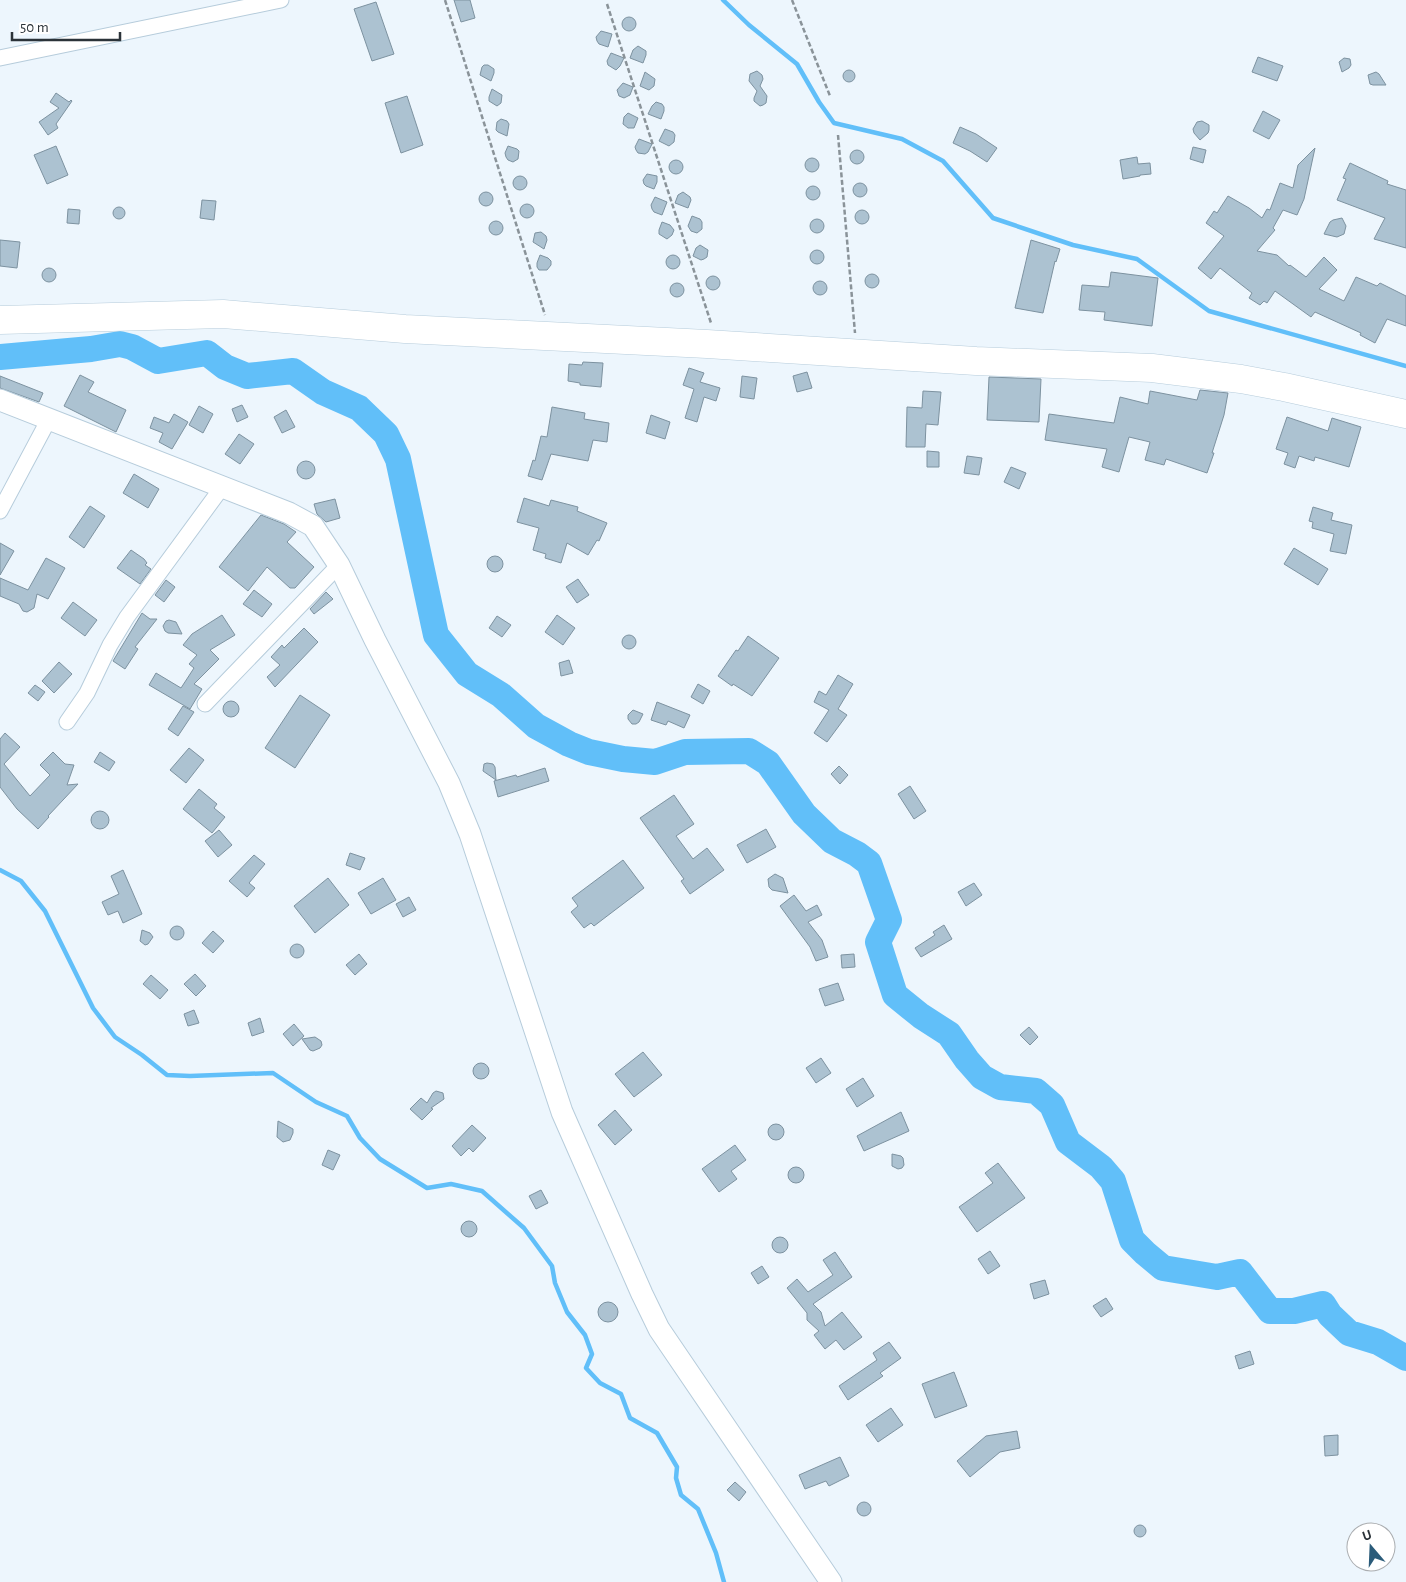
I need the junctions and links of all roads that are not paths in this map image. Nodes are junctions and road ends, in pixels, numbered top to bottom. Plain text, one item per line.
1 (280, 0) edge
2 (0, 58) edge
3 (0, 303) edge
4 (0, 320) edge
5 (1050, 354) junction
6 (1406, 396) edge
7 (0, 400) edge
8 (1406, 414) edge
9 (49, 419) junction
10 (223, 486) junction
11 (0, 511) edge
12 (339, 565) junction
13 (205, 704) dead end
14 (67, 722) dead end
15 (831, 1582) edge

1 - 2 street
3 - 5 highway
4 - 5 highway
5 - 6 highway
5 - 8 highway
7 - 9 street
9 - 10 street
9 - 11 street
10 - 12 street
10 - 14 street
12 - 13 street
12 - 15 street

